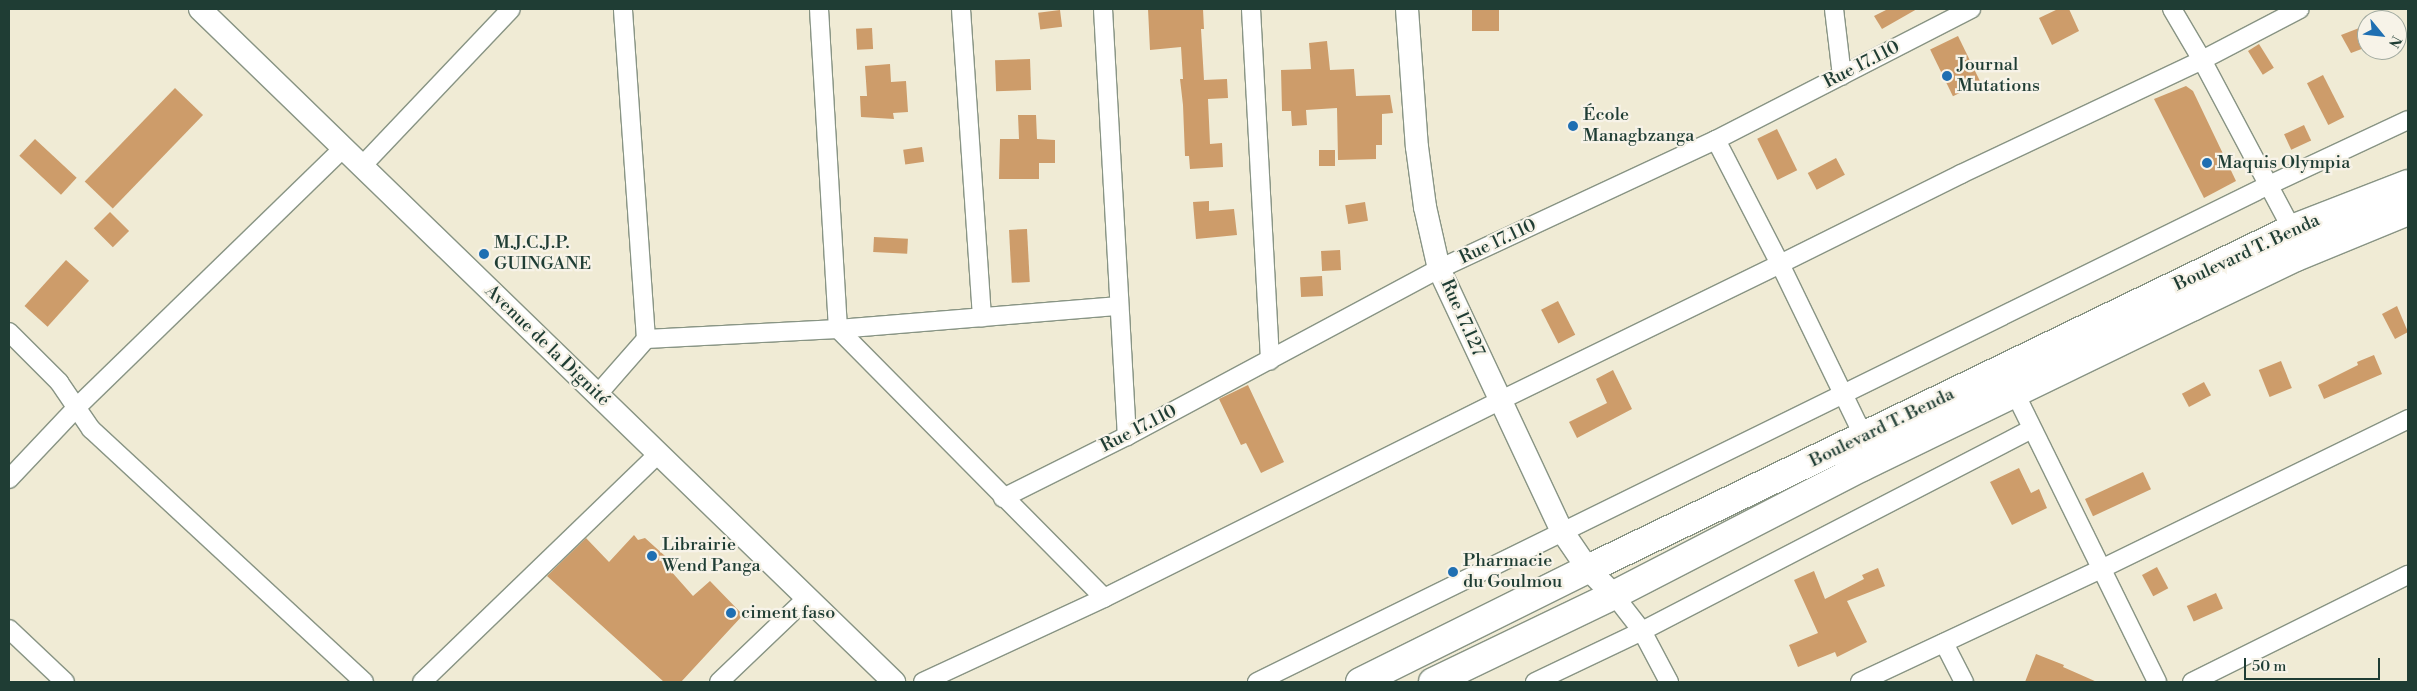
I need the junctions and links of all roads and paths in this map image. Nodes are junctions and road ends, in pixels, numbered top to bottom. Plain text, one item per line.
1 (200, 9) edge
2 (511, 9) edge
3 (623, 9) edge
4 (820, 9) edge
5 (961, 9) edge
6 (1103, 9) edge
7 (1250, 9) edge
8 (1407, 9) edge
9 (1834, 9) edge
10 (1971, 9) edge
11 (2172, 9) edge
12 (2300, 9) edge
13 (2202, 60) junction
14 (1842, 76) junction
15 (2408, 120) edge
16 (1716, 140) junction
17 (343, 148) junction
18 (362, 166) junction
19 (2408, 184) edge
20 (2269, 185) junction
21 (2408, 211) edge
22 (2292, 229) junction
23 (1780, 264) junction
24 (1439, 269) junction
25 (1119, 306) junction
26 (982, 317) junction
27 (838, 329) junction
28 (9, 332) edge
29 (646, 339) junction
30 (1270, 360) junction
31 (2015, 393) junction
32 (597, 395) junction
33 (1842, 396) junction
34 (1499, 401) junction
35 (77, 407) junction
36 (2408, 419) edge
37 (2032, 429) junction
38 (1127, 436) junction
39 (1864, 437) junction
40 (658, 454) junction
41 (9, 479) edge
42 (1003, 498) junction
43 (1562, 531) junction
44 (1588, 569) junction
45 (2101, 569) junction
46 (2408, 575) edge
47 (1614, 594) junction
48 (806, 598) junction
49 (1104, 598) junction
50 (9, 629) edge
51 (1642, 631) junction
52 (1944, 643) junction
53 (65, 682) edge
54 (364, 682) edge
55 (422, 682) edge
56 (720, 682) edge
57 (894, 682) edge
58 (923, 682) edge
59 (1257, 682) edge
60 (1360, 682) edge
61 (1434, 682) edge
62 (1535, 682) edge
63 (1668, 682) edge
64 (1860, 682) edge
65 (1964, 682) edge
66 (2156, 682) edge
67 (2192, 682) edge

1 - 17 street, Avenue de la Dignité
2 - 18 street
3 - 29 street
4 - 27 street
5 - 26 street
6 - 25 street
7 - 30 street
8 - 24 street, Rue 17.127
9 - 14 street
10 - 14 street, Rue 17.110
11 - 13 street
12 - 13 street
13 - 20 street
13 - 23 street
14 - 16 street, Rue 17.110
15 - 20 street
16 - 23 street
16 - 24 street, Rue 17.110
17 - 18 street, Avenue de la Dignité
17 - 35 street
18 - 32 street, Avenue de la Dignité
19 - 22 highway, Boulevard T. Benda
20 - 22 street
20 - 33 street
21 - 31 highway, Boulevard T. Benda
22 - 39 highway, Boulevard T. Benda
23 - 33 street
23 - 34 street
24 - 30 street, Rue 17.110
24 - 34 street, Rue 17.127
25 - 26 street
25 - 38 street
26 - 27 street
27 - 29 street
27 - 42 street
28 - 35 street
29 - 32 street
30 - 38 street, Rue 17.110
31 - 37 street
31 - 47 highway, Boulevard T. Benda
32 - 40 street, Avenue de la Dignité
33 - 39 street
33 - 43 street
34 - 43 street, Rue 17.127
34 - 49 street
35 - 41 street
35 - 54 street
36 - 45 street
37 - 45 street
37 - 51 street
38 - 42 street, Rue 17.110
39 - 44 highway, Boulevard T. Benda
40 - 48 street, Avenue de la Dignité
40 - 55 street
42 - 49 street
43 - 44 street, Rue 17.127
43 - 59 street
44 - 47 street, Rue 17.127
44 - 60 highway, Boulevard T. Benda
45 - 52 street
45 - 66 street
46 - 67 street
47 - 51 street
47 - 61 highway, Boulevard T. Benda
48 - 56 street
48 - 57 street, Avenue de la Dignité
49 - 58 street
50 - 53 street
51 - 62 street
51 - 63 street
52 - 64 street
52 - 65 street

